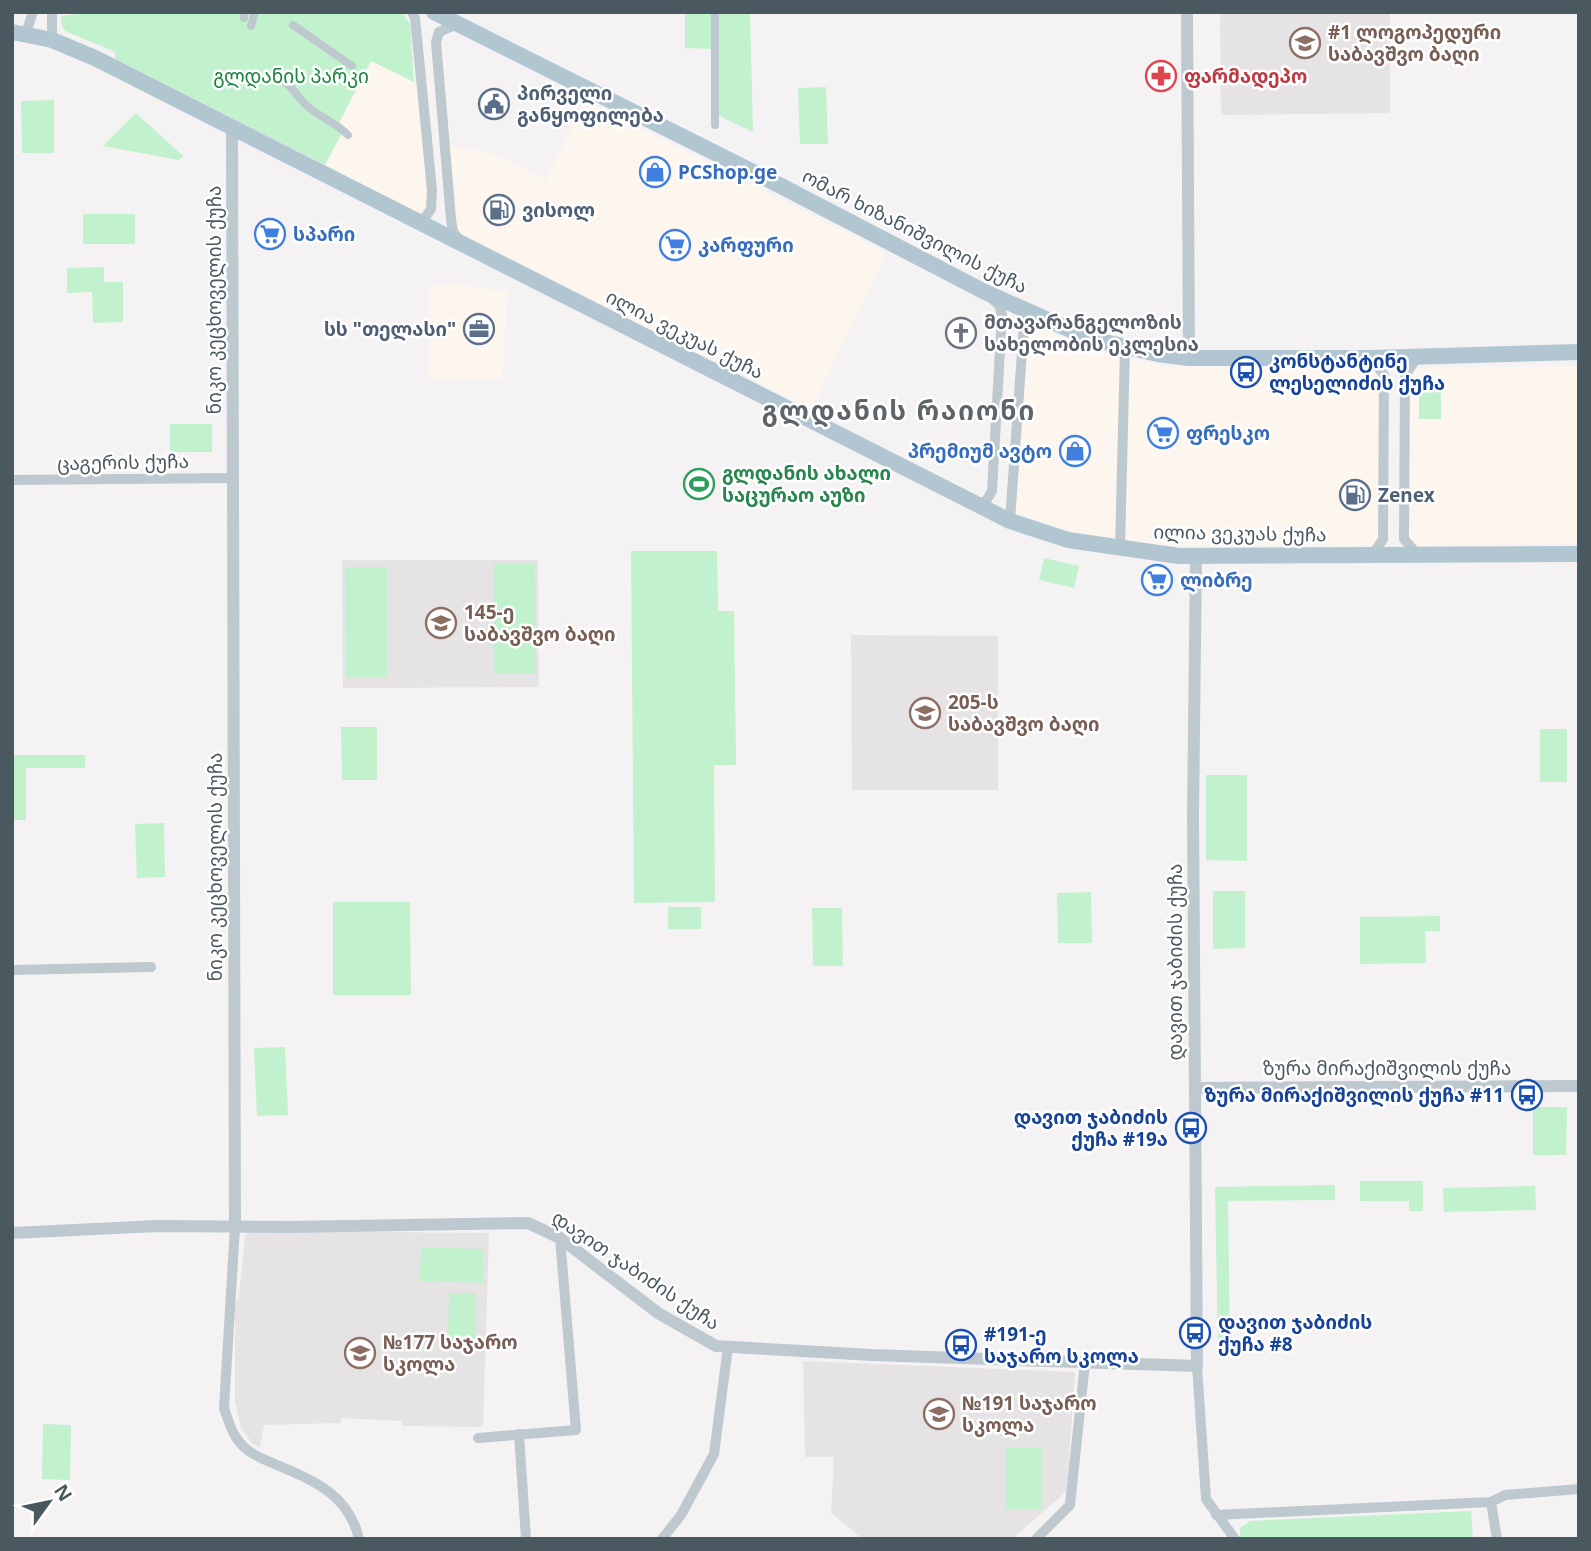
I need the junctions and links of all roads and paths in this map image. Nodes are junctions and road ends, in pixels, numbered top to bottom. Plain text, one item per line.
1 (33, 12) edge
2 (52, 12) edge
3 (255, 12) edge
4 (412, 12) edge
5 (434, 12) edge
6 (715, 12) edge
7 (1187, 12) edge
8 (457, 24) junction
9 (293, 25) dead end
10 (251, 26) dead end
11 (19, 32) edge
12 (52, 40) junction
13 (352, 66) dead end
14 (285, 82) dead end
15 (715, 125) dead end
16 (232, 127) junction
17 (348, 135) dead end
18 (415, 220) junction
19 (463, 245) junction
20 (985, 292) junction
21 (1024, 310) junction
22 (1125, 347) junction
23 (1579, 352) edge
24 (1417, 356) junction
25 (1189, 358) junction
26 (1371, 358) junction
27 (233, 478) junction
28 (12, 480) edge
29 (975, 504) junction
30 (1010, 521) junction
31 (1120, 549) junction
32 (1579, 554) edge
33 (1372, 555) junction
34 (1418, 555) junction
35 (1196, 557) junction
36 (151, 967) dead end
37 (12, 970) edge
38 (1579, 1086) edge
39 (1196, 1088) junction
40 (235, 1227) junction
41 (12, 1233) edge
42 (560, 1238) junction
43 (728, 1347) junction
44 (1085, 1363) junction
45 (1197, 1366) junction
46 (519, 1434) junction
47 (478, 1438) dead end
48 (1579, 1489) edge
49 (1491, 1502) junction
50 (1216, 1515) junction
51 (359, 1539) edge
52 (526, 1539) edge
53 (662, 1539) edge
54 (1036, 1539) edge
55 (1235, 1539) edge
56 (1497, 1539) edge

1 - 11 street
2 - 12 street
3 - 10 street
4 - 18 street
5 - 8 main road, ომარ ხიზანიშვილის ქუჩა
6 - 15 street
7 - 25 street
8 - 19 street
8 - 20 main road, ომარ ხიზანიშვილის ქუჩა
9 - 13 street
11 - 12 main road, ილია ვეკუას ქუჩა
12 - 16 main road, ილია ვეკუას ქუჩა
14 - 17 street
16 - 18 main road, ილია ვეკუას ქუჩა
16 - 27 street, ნიკო კეცხოველის ქუჩა
18 - 19 main road, ილია ვეკუას ქუჩა
19 - 29 main road, ილია ვეკუას ქუჩა
20 - 21 main road, ომარ ხიზანიშვილის ქუჩა
20 - 29 street
21 - 22 main road, ომარ ხიზანიშვილის ქუჩა
21 - 30 street
22 - 25 main road, ომარ ხიზანიშვილის ქუჩა
22 - 31 street
23 - 24 main road, ომარ ხიზანიშვილის ქუჩა
24 - 26 main road, ომარ ხიზანიშვილის ქუჩა
24 - 34 street
25 - 26 main road, ომარ ხიზანიშვილის ქუჩა
26 - 33 street
27 - 28 street, ცაგერის ქუჩა
27 - 40 street, ნიკო კეცხოველის ქუჩა
29 - 30 main road, ილია ვეკუას ქუჩა
30 - 31 main road, ილია ვეკუას ქუჩა
31 - 35 main road, ილია ვეკუას ქუჩა
32 - 34 main road, ილია ვეკუას ქუჩა
33 - 34 main road, ილია ვეკუას ქუჩა
33 - 35 main road, ილია ვეკუას ქუჩა
35 - 39 street, დავით ჯაბიძის ქუჩა
36 - 37 street
38 - 39 street, ზურა მირაქიშვილის ქუჩა
39 - 45 street, დავით ჯაბიძის ქუჩა
40 - 41 street, დავით ჯაბიძის ქუჩა
40 - 42 street, დავით ჯაბიძის ქუჩა
40 - 51 street, ნიკო კეცხოველის ქუჩა
42 - 43 street, დავით ჯაბიძის ქუჩა
42 - 46 street
43 - 44 street, დავით ჯაბიძის ქუჩა
43 - 53 street
44 - 45 street, დავით ჯაბიძის ქუჩა
44 - 54 street
45 - 50 street, დავით ჯაბიძის ქუჩა
46 - 47 street
46 - 52 street
48 - 49 street
49 - 50 street
49 - 56 street
50 - 55 street, დავით ჯაბიძის ქუჩა

